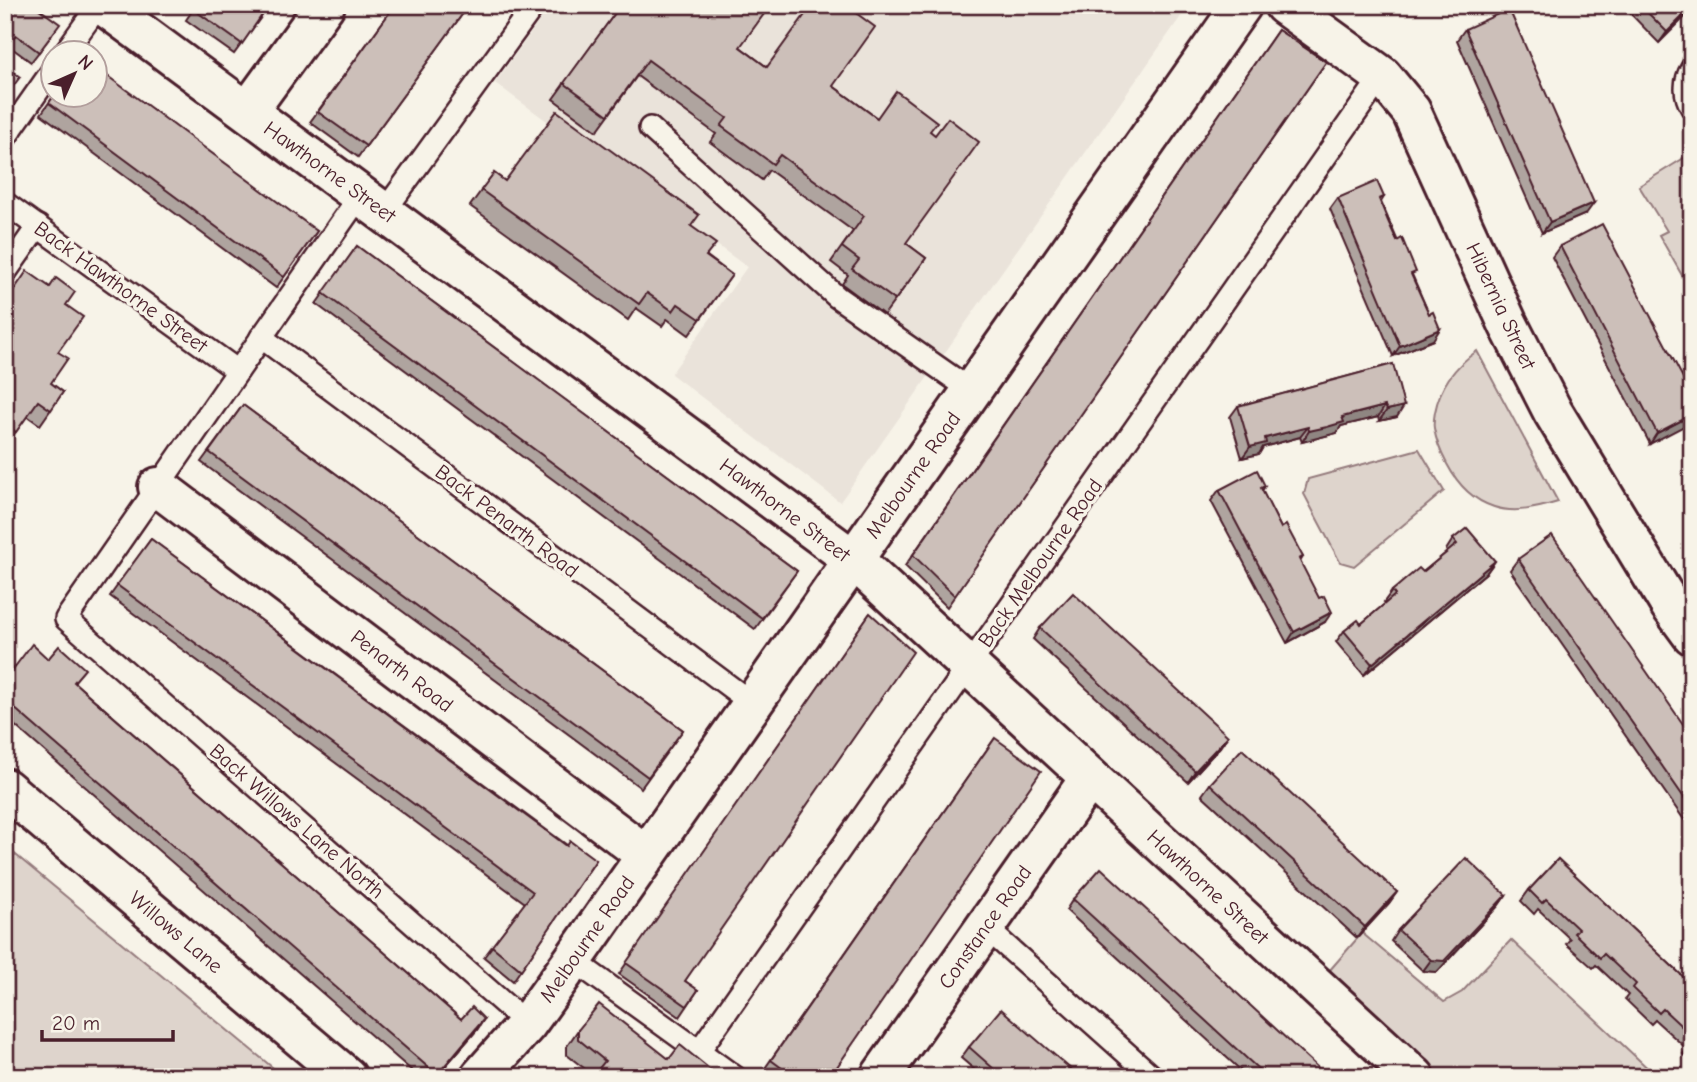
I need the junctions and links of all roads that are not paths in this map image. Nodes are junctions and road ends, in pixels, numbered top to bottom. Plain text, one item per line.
1 (325, 5) edge
2 (534, 5) edge
3 (1242, 5) edge
4 (1284, 5) edge
5 (112, 8) edge
6 (80, 38) edge
7 (1692, 68) edge
8 (1382, 76) junction
9 (38, 91) edge
10 (1692, 108) edge
11 (248, 111) junction
12 (650, 128) dead end
13 (5, 138) edge
14 (5, 203) edge
15 (372, 203) junction
16 (38, 226) junction
17 (5, 273) edge
18 (261, 337) junction
19 (237, 371) junction
20 (972, 391) junction
21 (158, 486) junction
22 (854, 560) junction
23 (1684, 610) edge
24 (968, 666) junction
25 (753, 704) junction
26 (1090, 778) junction
27 (5, 788) edge
28 (646, 855) junction
29 (985, 927) junction
30 (573, 960) junction
31 (527, 1024) junction
32 (699, 1051) junction
33 (886, 1074) edge
34 (347, 1077) edge
35 (480, 1077) edge
36 (735, 1077) edge
37 (1153, 1077) edge
38 (1415, 1077) edge

1 - 11 street
2 - 15 lane
3 - 20 street, Melbourne Road
4 - 8 street, Hibernia Street
5 - 6 lane
5 - 11 street, Hawthorne Street
7 - 10 lane
8 - 23 street, Hibernia Street
8 - 24 lane, Back Melbourne Road
9 - 13 lane
11 - 15 street, Hawthorne Street
12 - 20 lane
14 - 16 lane, Back Hawthorne Street
15 - 18 lane
15 - 22 street, Hawthorne Street
16 - 17 lane
16 - 19 lane, Back Hawthorne Street
18 - 19 lane
18 - 25 lane, Back Penarth Road
19 - 21 lane
20 - 22 street, Melbourne Road
21 - 28 street, Penarth Road
21 - 31 lane, Back Willows Lane North
22 - 24 street, Hawthorne Street
22 - 25 street, Melbourne Road
24 - 26 street, Hawthorne Street
24 - 32 lane, Back Melbourne Road
25 - 28 street, Melbourne Road
26 - 29 street, Constance Road
26 - 38 street, Hawthorne Street
27 - 34 street, Willows Lane
28 - 30 street, Melbourne Road
29 - 33 street, Constance Road
29 - 37 lane
30 - 31 street, Melbourne Road
30 - 32 lane
31 - 35 street, Melbourne Road
32 - 36 lane

